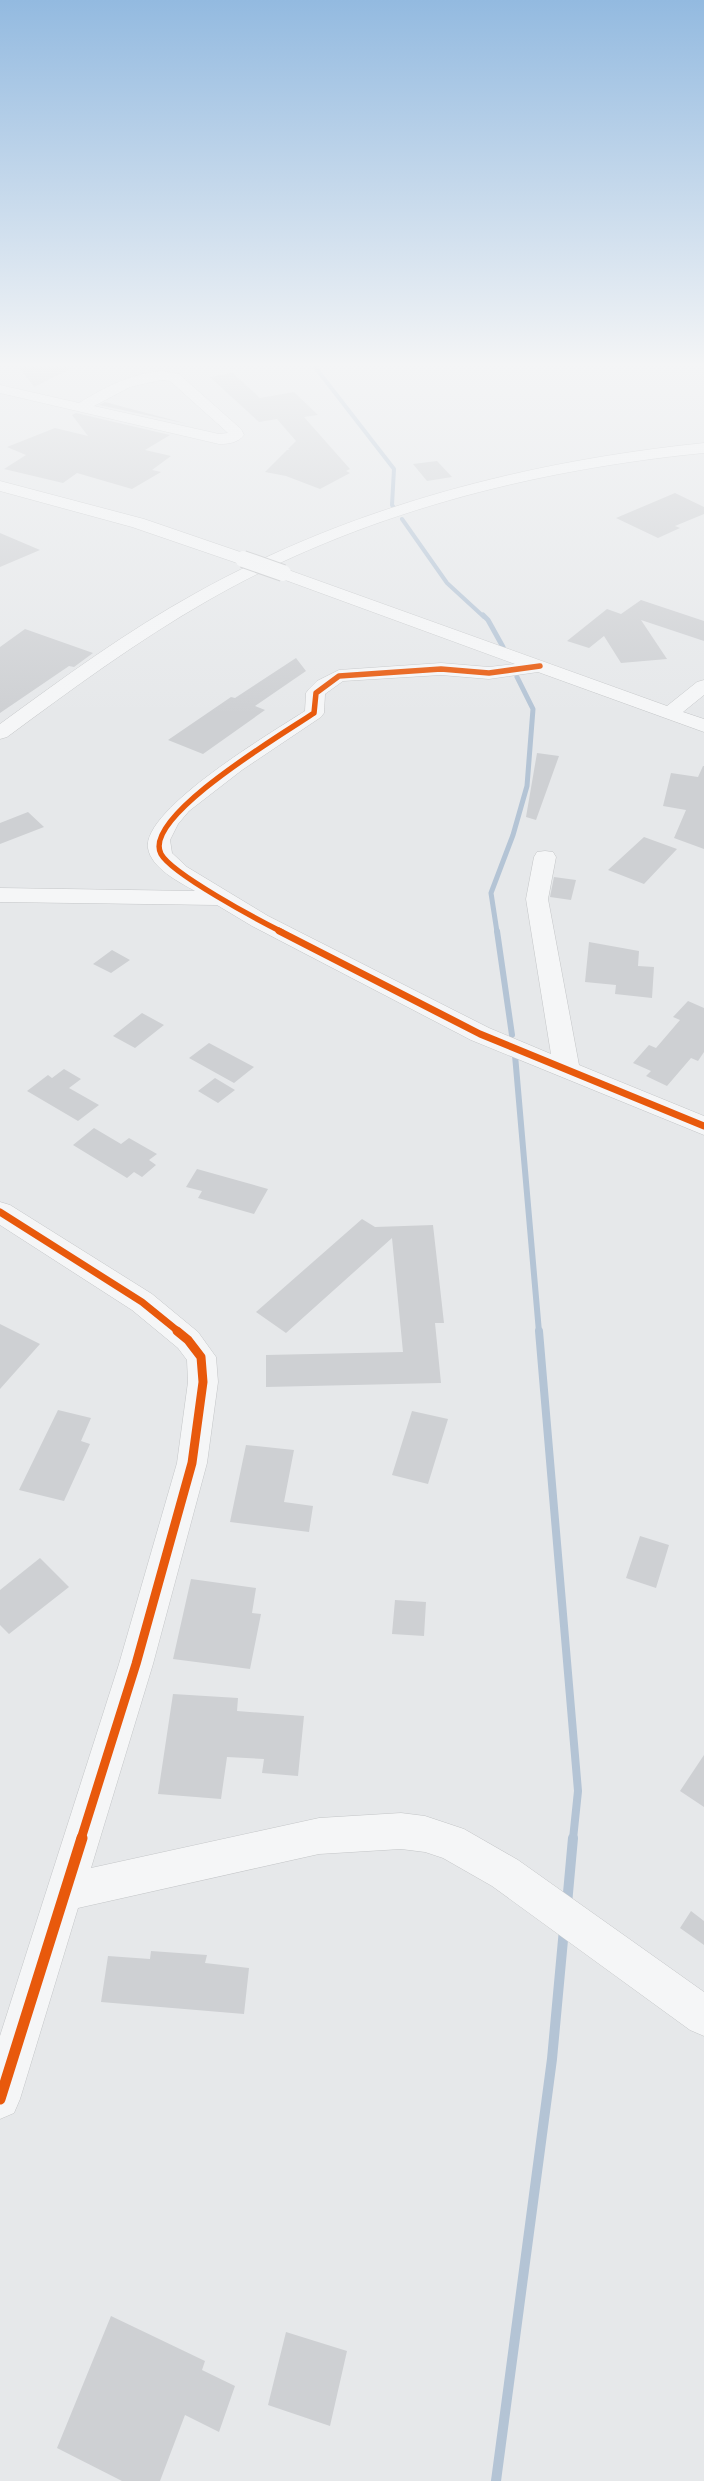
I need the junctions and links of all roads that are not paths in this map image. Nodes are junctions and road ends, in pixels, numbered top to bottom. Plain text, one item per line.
1 (501, 483) edge
2 (0, 486) edge
3 (540, 666) junction
4 (704, 686) edge
5 (670, 713) junction
6 (704, 726) edge
7 (0, 733) edge
8 (545, 857) dead end
9 (0, 895) edge
10 (224, 898) junction
11 (568, 1069) junction
12 (704, 1126) edge
13 (0, 1212) edge
14 (64, 1893) junction
15 (704, 2016) edge
16 (0, 2100) edge

1 - 7 street
2 - 3 street, bridge
3 - 5 street
3 - 10 street
4 - 5 street
5 - 6 street
8 - 11 street
9 - 10 street
10 - 11 street
11 - 12 street
13 - 14 street
14 - 15 street
14 - 16 street

